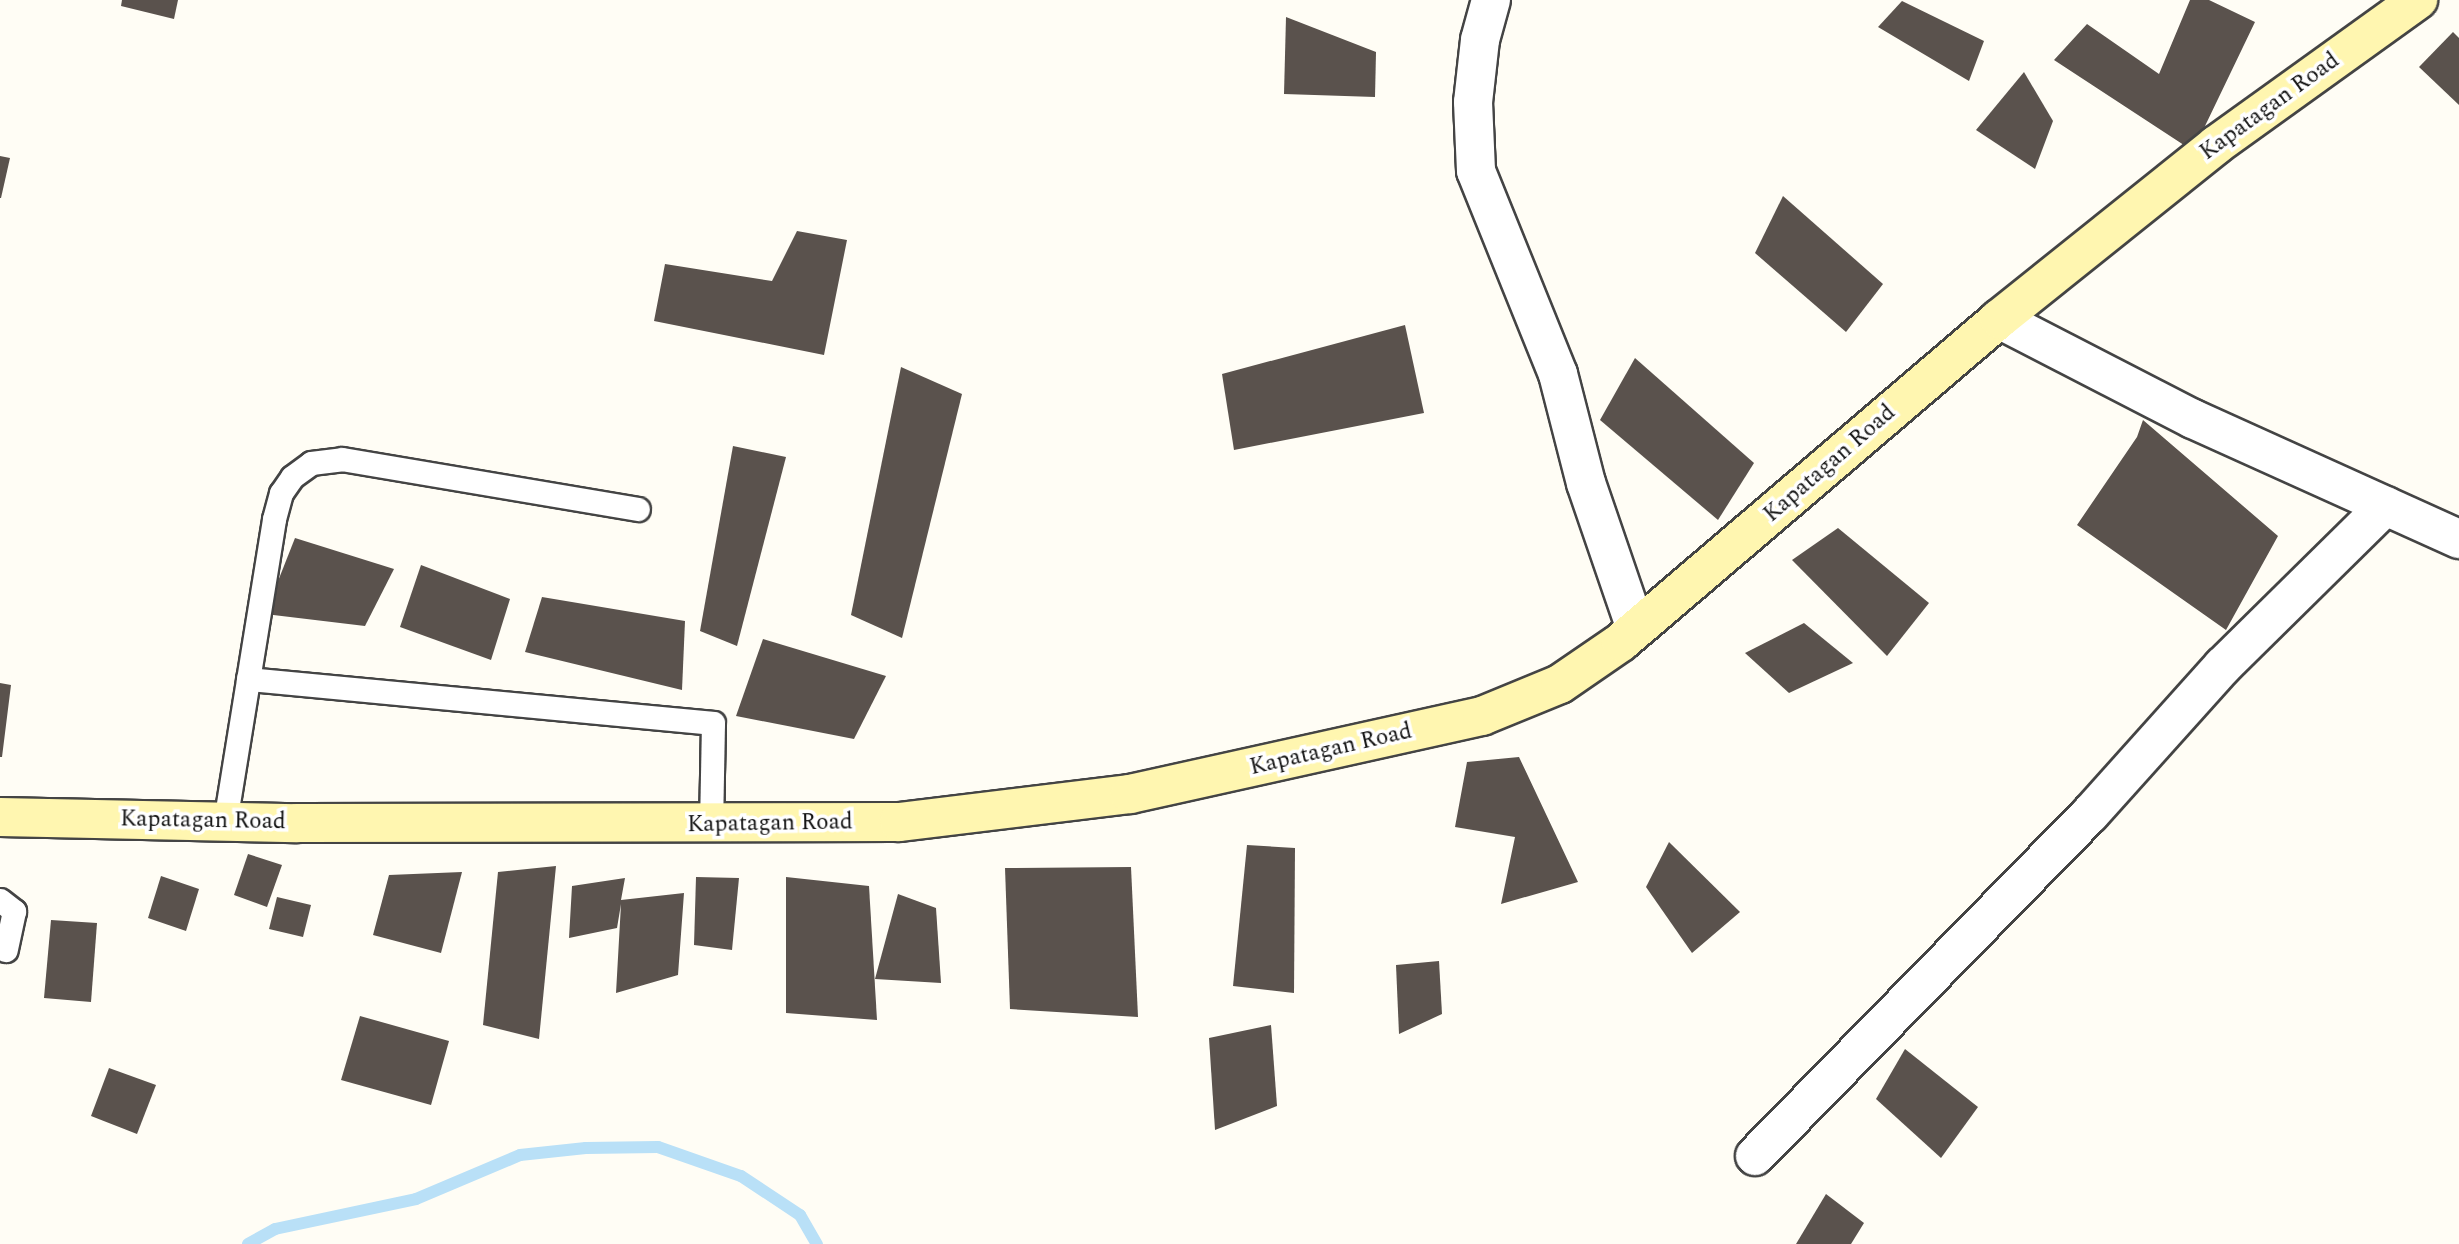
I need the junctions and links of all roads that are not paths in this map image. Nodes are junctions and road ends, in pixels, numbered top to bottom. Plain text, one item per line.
1 (1491, 0) edge
2 (2418, 0) edge
3 (1998, 319) junction
4 (2385, 506) junction
5 (638, 509) dead end
6 (2459, 539) edge
7 (1636, 629) junction
8 (248, 679) junction
9 (0, 817) edge
10 (225, 822) junction
11 (711, 824) junction
12 (0, 900) edge
13 (6, 950) dead end
14 (1755, 1156) dead end

1 - 7 street
2 - 3 main road, Kapatagan Road
3 - 4 street
3 - 7 main road, Kapatagan Road
4 - 6 street
4 - 14 street
5 - 8 lane
7 - 11 main road, Kapatagan Road
8 - 10 lane
8 - 11 lane
9 - 10 main road, Kapatagan Road
10 - 11 main road, Kapatagan Road
12 - 13 lane

